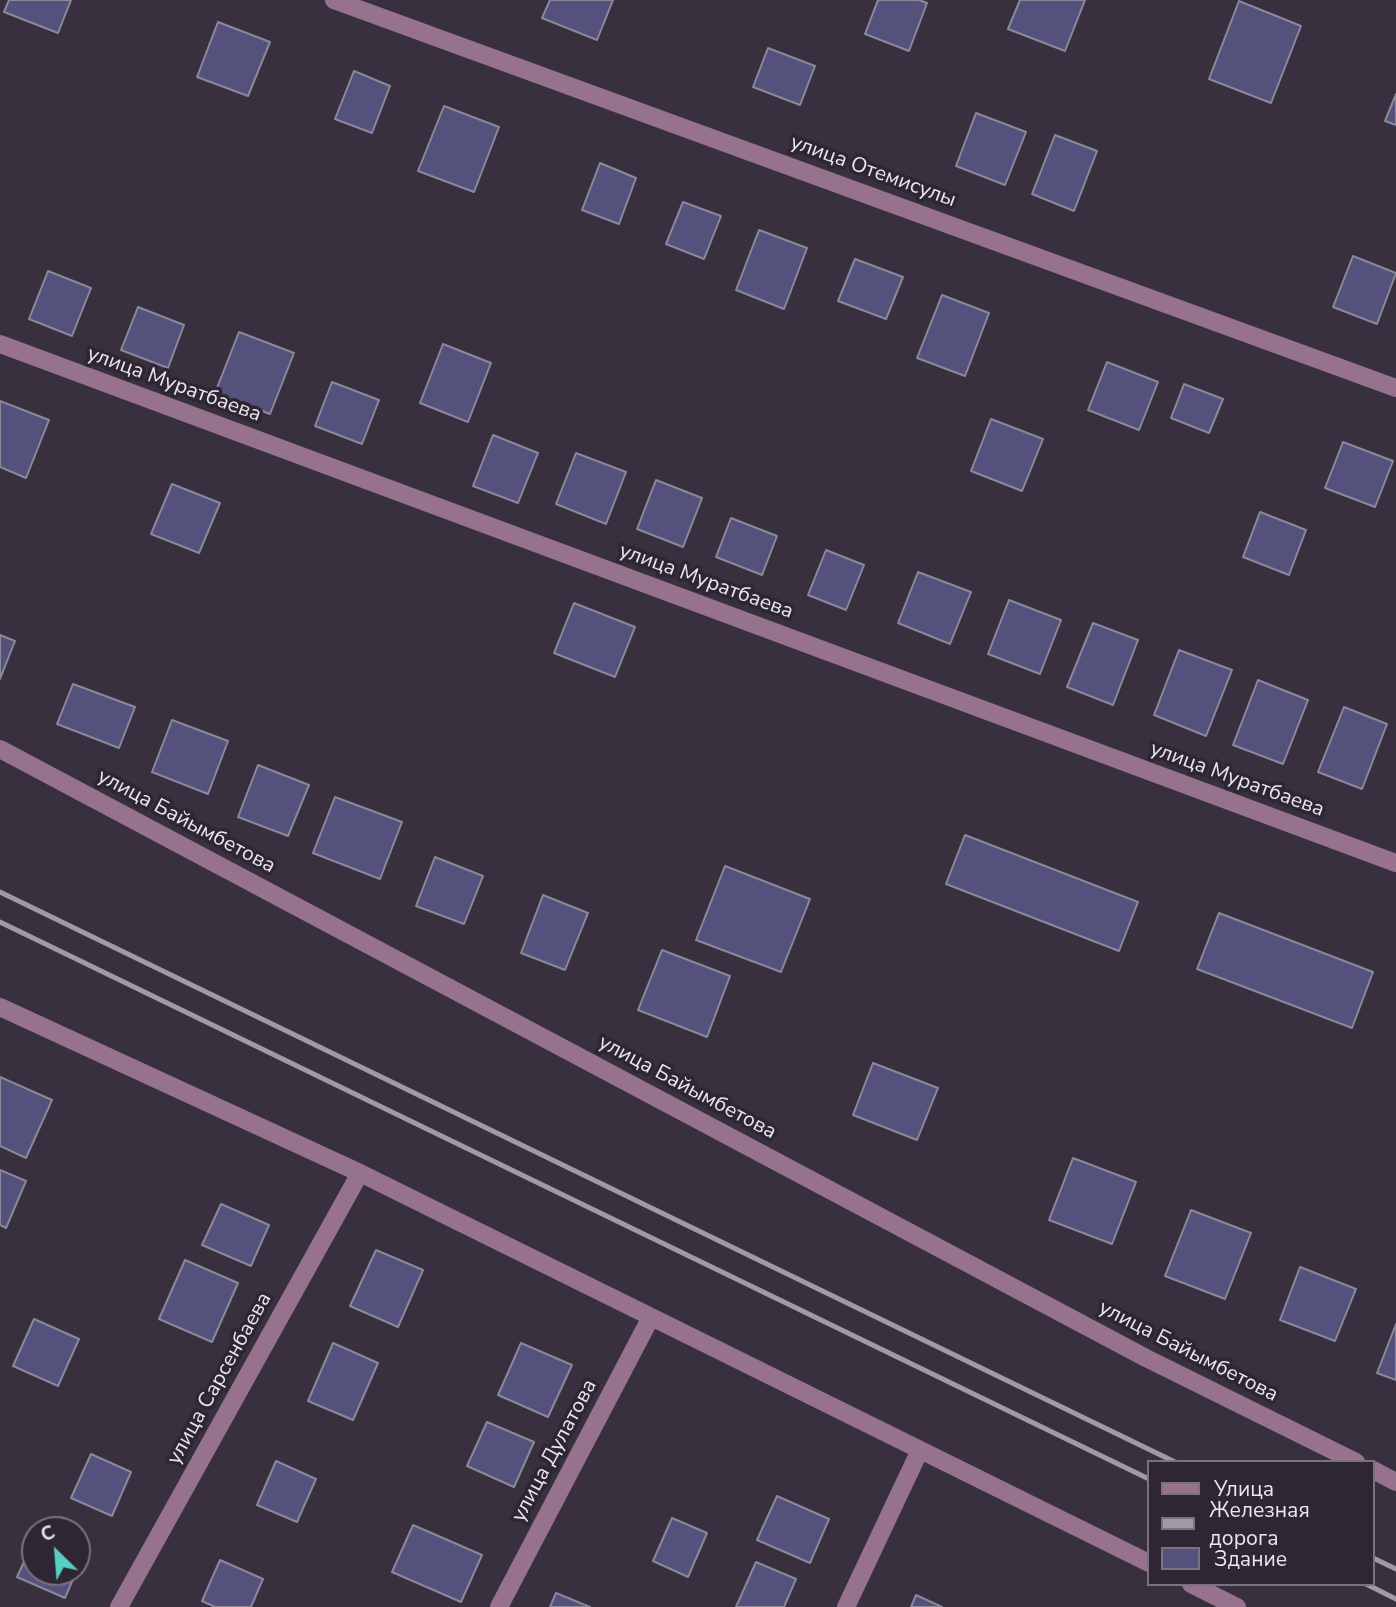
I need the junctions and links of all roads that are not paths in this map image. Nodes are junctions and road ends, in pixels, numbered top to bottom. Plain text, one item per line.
1 (334, 0) edge
2 (0, 344) edge
3 (1396, 388) edge
4 (0, 749) edge
5 (1396, 863) edge
6 (0, 1007) edge
7 (360, 1173) junction
8 (651, 1317) junction
9 (920, 1450) junction
10 (1352, 1460) edge
11 (1375, 1471) edge
12 (1396, 1482) edge
13 (1148, 1563) edge
14 (1195, 1586) edge
15 (119, 1607) edge
16 (499, 1607) edge
17 (846, 1607) edge
18 (1237, 1607) edge

1 - 3 street, улица Отемисулы
2 - 5 street, улица Муратбаева
4 - 10 street, улица Байымбетова
6 - 7 street
7 - 8 street
7 - 15 street, улица Сарсенбаева
8 - 9 street
8 - 16 street, улица Дулатова
9 - 13 street
9 - 17 street
11 - 12 street
14 - 18 street

